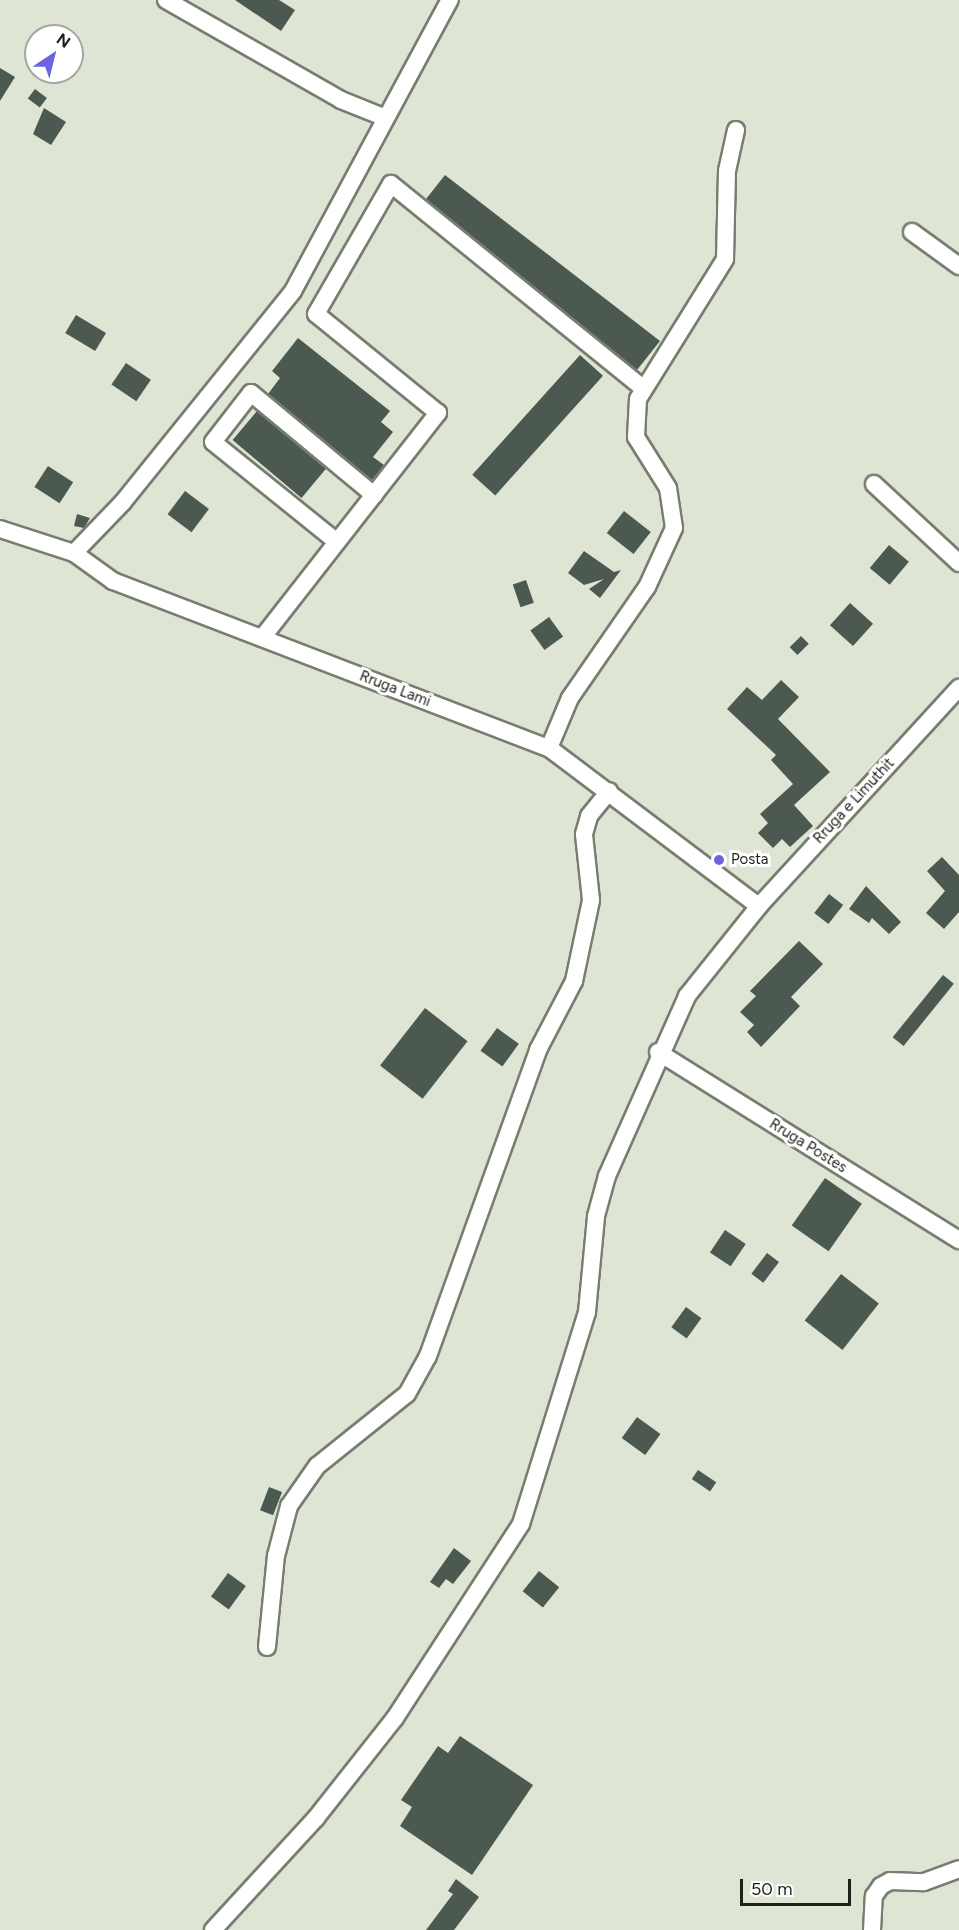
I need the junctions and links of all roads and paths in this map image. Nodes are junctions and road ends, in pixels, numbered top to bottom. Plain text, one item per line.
1 (166, 0) edge
2 (450, 0) edge
3 (386, 118) junction
4 (736, 130) dead end
5 (912, 232) dead end
6 (959, 266) edge
7 (643, 388) junction
8 (874, 484) dead end
9 (374, 495) junction
10 (0, 529) edge
11 (337, 542) junction
12 (77, 556) junction
13 (959, 563) edge
14 (262, 638) junction
15 (956, 698) edge
16 (549, 748) junction
17 (609, 791) junction
18 (759, 906) junction
19 (658, 1052) junction
20 (959, 1240) edge
21 (267, 1647) dead end
22 (959, 1869) edge
23 (213, 1930) edge
24 (872, 1930) edge

1 - 3 street
2 - 3 street
3 - 12 street
4 - 7 street
5 - 6 street
7 - 9 street
7 - 16 street
8 - 13 street
9 - 11 street
9 - 11 street
10 - 12 street, Rruga Lami
11 - 14 street
12 - 14 street, Rruga Lami
14 - 16 street, Rruga Lami
15 - 18 street, Rruga e Limuthit
16 - 17 street, Rruga Lami
17 - 18 street, Rruga Lami
17 - 21 street
18 - 19 street, Rruga e Limuthit
19 - 20 street, Rruga Postes
19 - 23 street, Rruga e Limuthit
22 - 24 street

